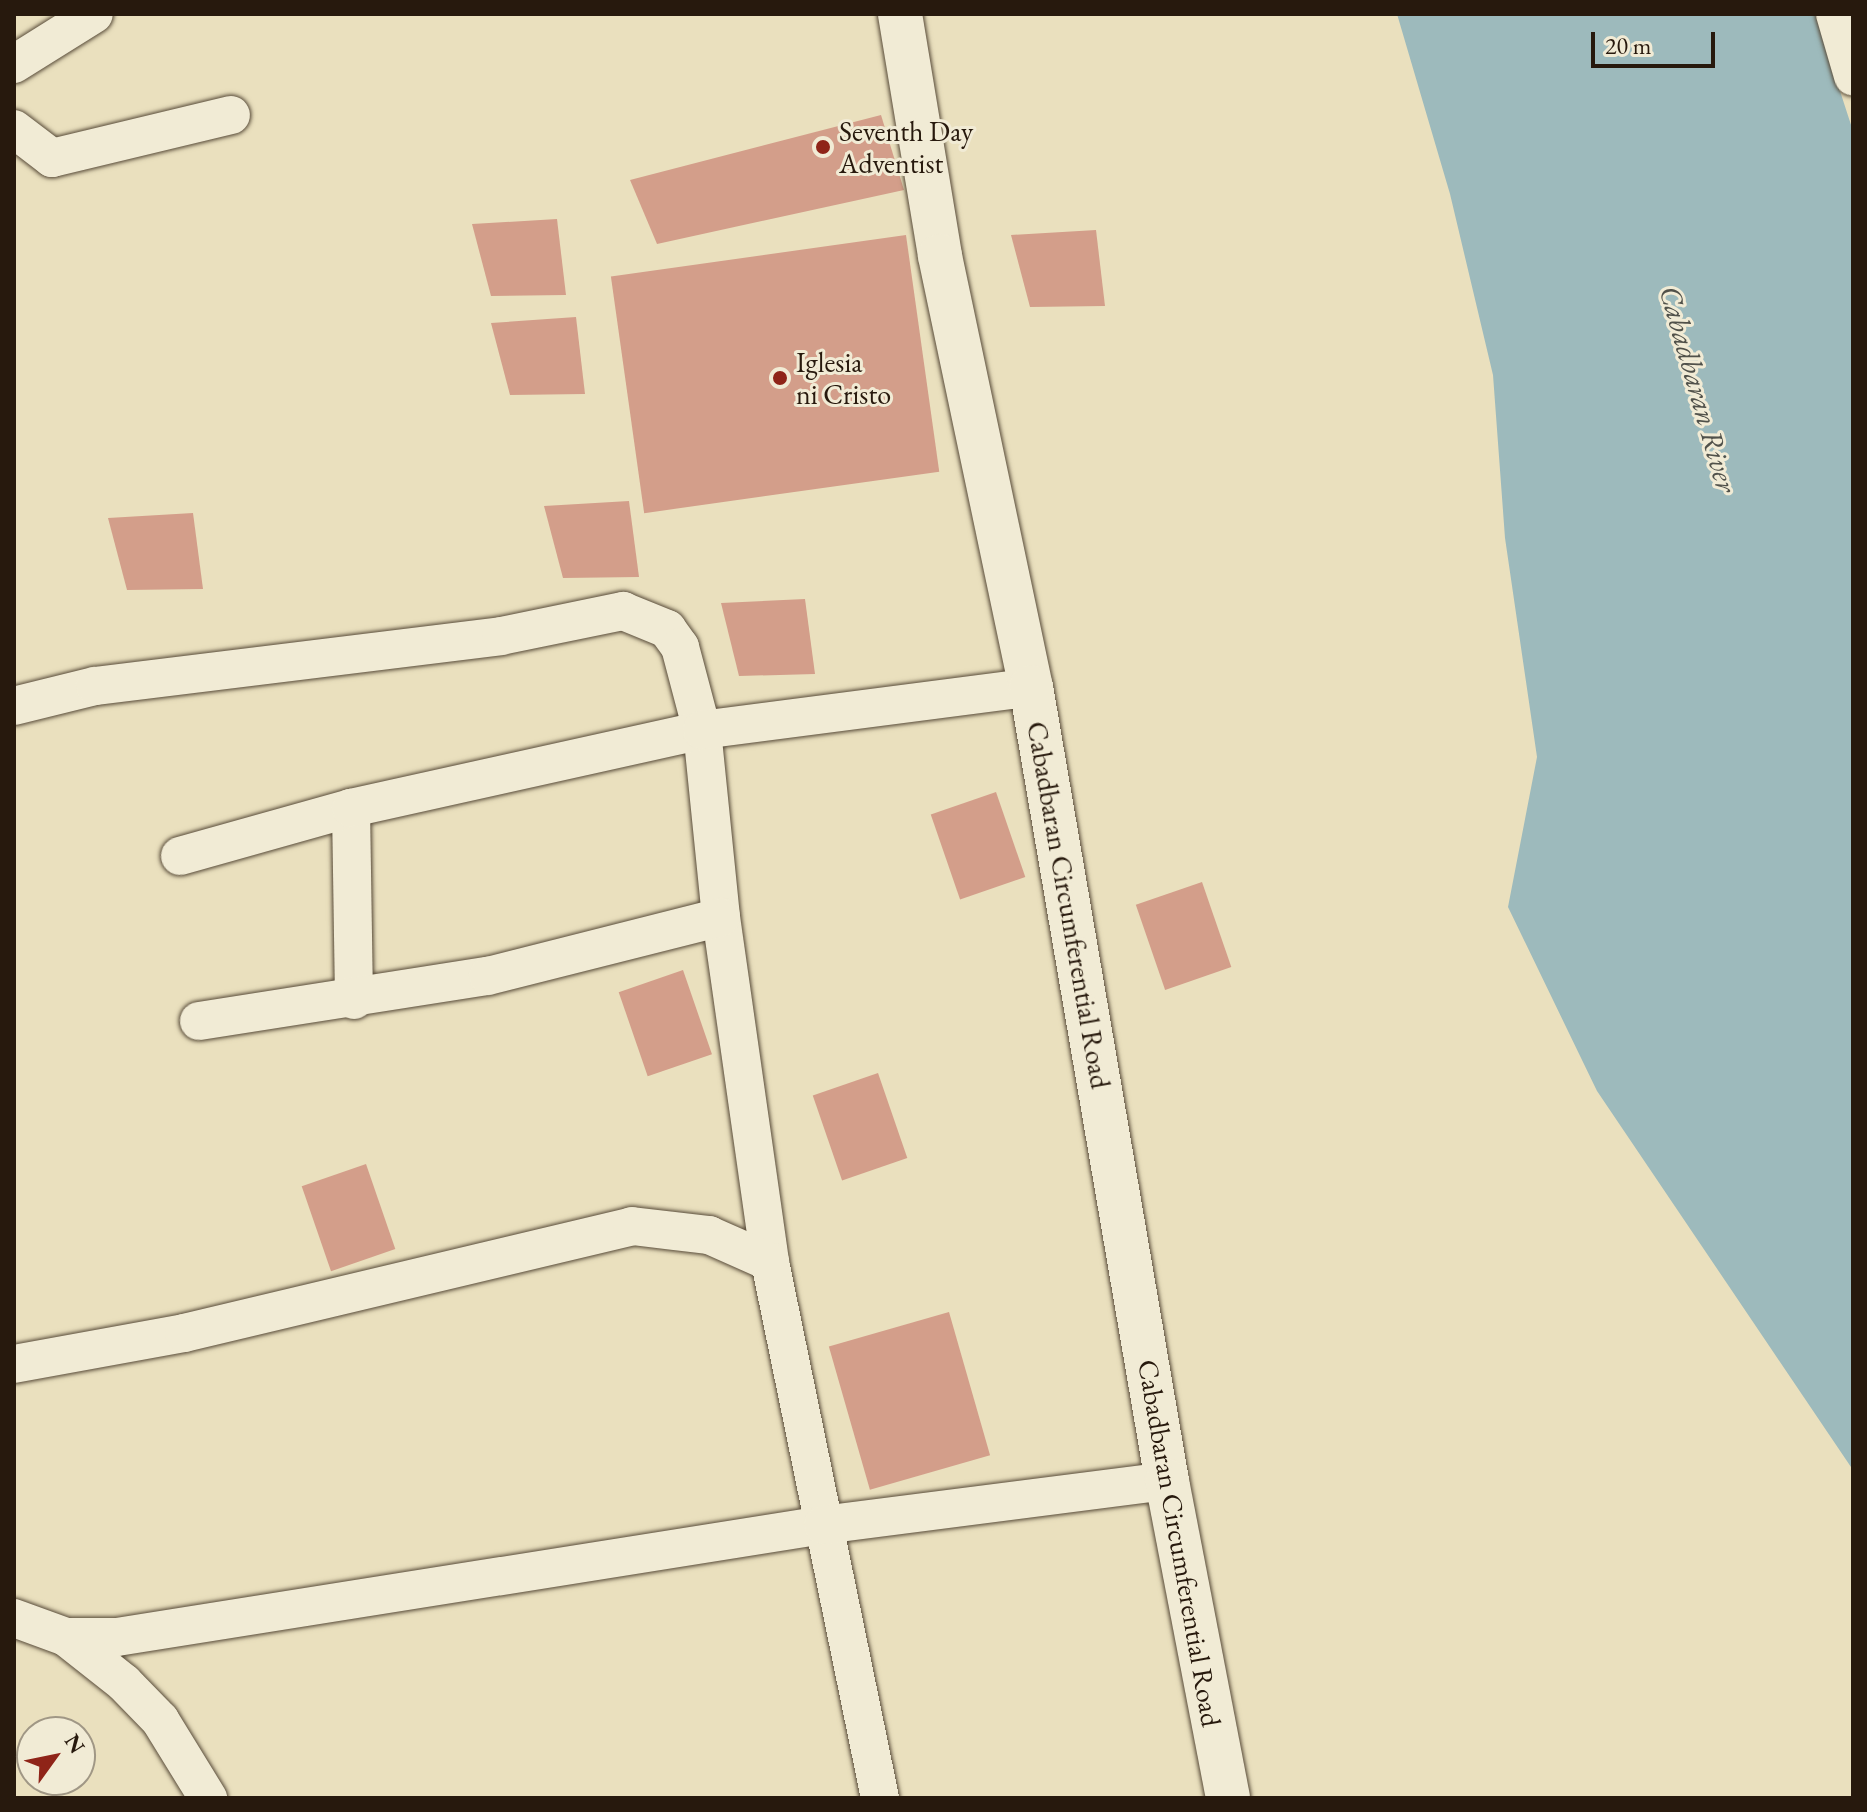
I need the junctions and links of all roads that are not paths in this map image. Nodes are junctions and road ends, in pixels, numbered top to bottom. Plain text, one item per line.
1 (94, 14) edge
2 (900, 14) edge
3 (1835, 14) edge
4 (14, 64) edge
5 (1853, 76) edge
6 (231, 115) dead end
7 (14, 129) edge
8 (1031, 687) junction
9 (14, 706) edge
10 (702, 730) junction
11 (351, 808) junction
12 (180, 856) dead end
13 (721, 917) junction
14 (354, 1000) junction
15 (199, 1021) dead end
16 (770, 1262) junction
17 (14, 1364) edge
18 (1167, 1481) junction
19 (823, 1525) junction
20 (14, 1618) edge
21 (66, 1637) junction
22 (208, 1798) edge
23 (880, 1798) edge
24 (1228, 1798) edge

1 - 4 street
2 - 8 main road, Cabadbaran Circumferential Road
3 - 5 street
6 - 7 street
8 - 10 street
8 - 18 main road, Cabadbaran Circumferential Road
9 - 10 street
10 - 11 street
10 - 13 street
11 - 12 street
11 - 14 street
13 - 14 street
13 - 16 street
14 - 15 street
16 - 17 street
16 - 19 street
18 - 19 street
18 - 24 main road, Cabadbaran Circumferential Road
19 - 21 street
19 - 23 street
20 - 21 street
21 - 22 street

